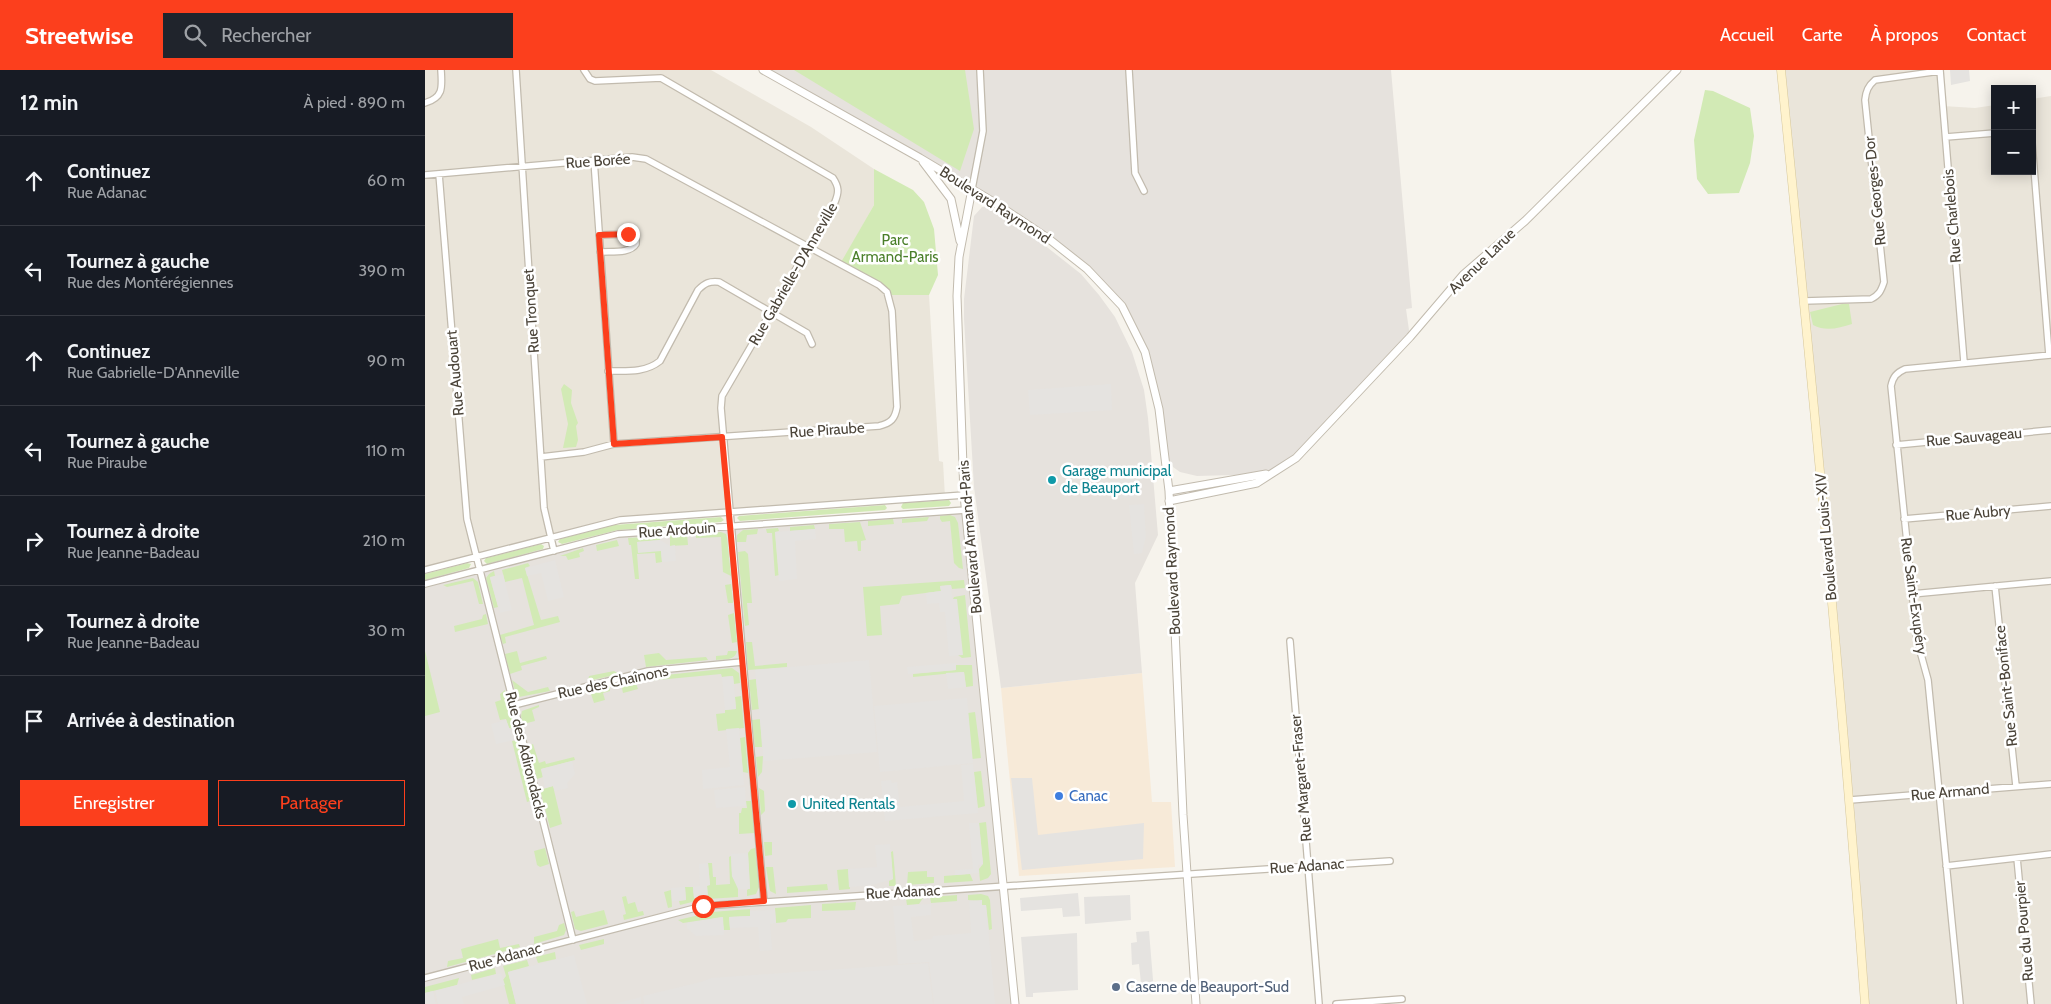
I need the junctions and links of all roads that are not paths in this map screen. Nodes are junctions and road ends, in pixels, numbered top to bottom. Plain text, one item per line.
1 (441, 70) edge
2 (516, 70) edge
3 (584, 70) edge
4 (763, 70) edge
5 (980, 70) edge
6 (1129, 70) edge
7 (1677, 70) edge
8 (1781, 70) edge
9 (1940, 70) edge
10 (425, 103) edge
11 (1991, 133) edge
12 (1946, 137) junction
13 (920, 158) junction
14 (594, 160) junction
15 (521, 167) junction
16 (439, 174) junction
17 (425, 175) edge
18 (2035, 175) edge
19 (972, 189) junction
20 (1144, 191) dead end
21 (599, 235) junction
22 (961, 246) junction
23 (809, 247) junction
24 (600, 252) junction
25 (1804, 301) junction
26 (771, 312) junction
27 (812, 344) dead end
28 (2050, 355) edge
29 (1964, 362) junction
30 (608, 371) junction
31 (2051, 430) edge
32 (722, 437) junction
33 (614, 444) junction
34 (1896, 444) junction
35 (541, 457) junction
36 (1269, 474) junction
37 (1169, 491) junction
38 (964, 495) junction
39 (1169, 501) junction
40 (2051, 506) edge
41 (966, 510) junction
42 (729, 512) junction
43 (1904, 519) junction
44 (731, 526) junction
45 (550, 538) junction
46 (553, 551) junction
47 (475, 556) junction
48 (425, 570) edge
49 (479, 570) junction
50 (2051, 581) edge
51 (425, 584) edge
52 (1995, 586) junction
53 (1912, 594) junction
54 (1290, 641) dead end
55 (742, 662) junction
56 (514, 705) junction
57 (2051, 784) edge
58 (2016, 786) junction
59 (1939, 793) junction
60 (1850, 800) junction
61 (2051, 854) edge
62 (2017, 858) junction
63 (1389, 861) dead end
64 (1308, 866) junction
65 (1946, 866) junction
66 (1187, 874) junction
67 (1002, 886) junction
68 (764, 901) junction
69 (573, 940) junction
70 (425, 978) edge
71 (1402, 999) dead end
72 (1015, 1004) edge
73 (1196, 1004) edge
74 (1319, 1004) edge
75 (1336, 1004) edge
76 (1865, 1004) edge
77 (1960, 1004) edge
78 (2031, 1004) edge

1 - 10 street
2 - 15 street, Rue Tronquet
3 - 23 street, Rue Gabrielle-D'Anneville
4 - 13 street, Boulevard Raymond
5 - 19 street, Boulevard Armand-Paris
6 - 20 street
7 - 36 street, Avenue Larue
8 - 25 main road, Boulevard Louis-XIV
9 - 12 street, Rue Charlebois
9 - 25 street, Rue Georges-Dor
11 - 12 street
12 - 29 street, Rue Charlebois
13 - 19 street, Boulevard Raymond
13 - 22 street
14 - 15 street, Rue Borée
14 - 21 street
14 - 23 street, Rue Borée
15 - 16 street, Rue Borée
15 - 35 street, Rue Tronquet
16 - 17 street, Rue Borée
16 - 47 street, Rue Audouart
18 - 28 street
19 - 22 street, Boulevard Armand-Paris
19 - 37 street, Boulevard Raymond
21 - 24 street
21 - 24 street
22 - 38 street, Boulevard Armand-Paris
23 - 26 street, Rue Gabrielle-D'Anneville
23 - 32 street, Rue Piraube
24 - 30 street
25 - 60 main road, Boulevard Louis-XIV
26 - 27 street
26 - 30 street
26 - 32 street, Rue Gabrielle-D'Anneville
28 - 29 street, Rue Saint-Exupéry
29 - 34 street, Rue Saint-Exupéry
30 - 33 street
31 - 34 street, Rue Sauvageau
32 - 33 street, Rue Piraube
32 - 42 street, Rue Gabrielle-D'Anneville
33 - 35 street, Rue Piraube
34 - 43 street, Rue Saint-Exupéry
35 - 45 street, Rue Tronquet
36 - 37 street, Avenue Larue
36 - 39 street, Avenue Larue
37 - 39 street, Boulevard Raymond
38 - 41 street, Boulevard Armand-Paris
38 - 42 street, Rue Ardouin
39 - 66 street, Boulevard Raymond
40 - 43 street, Rue Aubry
41 - 44 street, Rue Ardouin
41 - 67 street, Boulevard Armand-Paris
42 - 44 street, Rue Gabrielle-D'Anneville
42 - 45 street, Rue Ardouin
43 - 53 street, Rue Saint-Exupéry
44 - 46 street, Rue Ardouin
44 - 55 street, Rue Gabrielle-D'Anneville
45 - 46 street, Rue Tronquet
45 - 47 street, Rue Ardouin
46 - 49 street, Rue Ardouin
47 - 48 street, Rue Ardouin
47 - 49 street, Rue Audouart
49 - 51 street, Rue Ardouin
49 - 56 street, Rue des Adirondacks
50 - 52 street
52 - 53 street
52 - 58 street, Rue Saint-Boniface
53 - 59 street, Rue Saint-Exupéry
54 - 64 street, Rue Margaret-Fraser
55 - 56 street, Rue des Chaînons
55 - 68 street, Rue Gabrielle-D'Anneville
56 - 69 street, Rue des Adirondacks
57 - 58 street, Rue Armand
58 - 59 street, Rue Armand
59 - 60 street, Rue Armand
59 - 65 street, Rue Saint-Exupéry
60 - 76 main road, Boulevard Louis-XIV
61 - 62 street
62 - 65 street
62 - 78 street, Rue du Pourpier
63 - 64 street, Rue Adanac
64 - 66 street, Rue Adanac
64 - 74 street, Rue Margaret-Fraser
65 - 77 street, Rue Saint-Exupéry
66 - 67 street, Rue Adanac
66 - 73 street, Boulevard Raymond
67 - 68 street, Rue Adanac
67 - 72 street, Boulevard Armand-Paris
68 - 69 street, Rue Adanac
69 - 70 street, Rue Adanac
71 - 75 street

